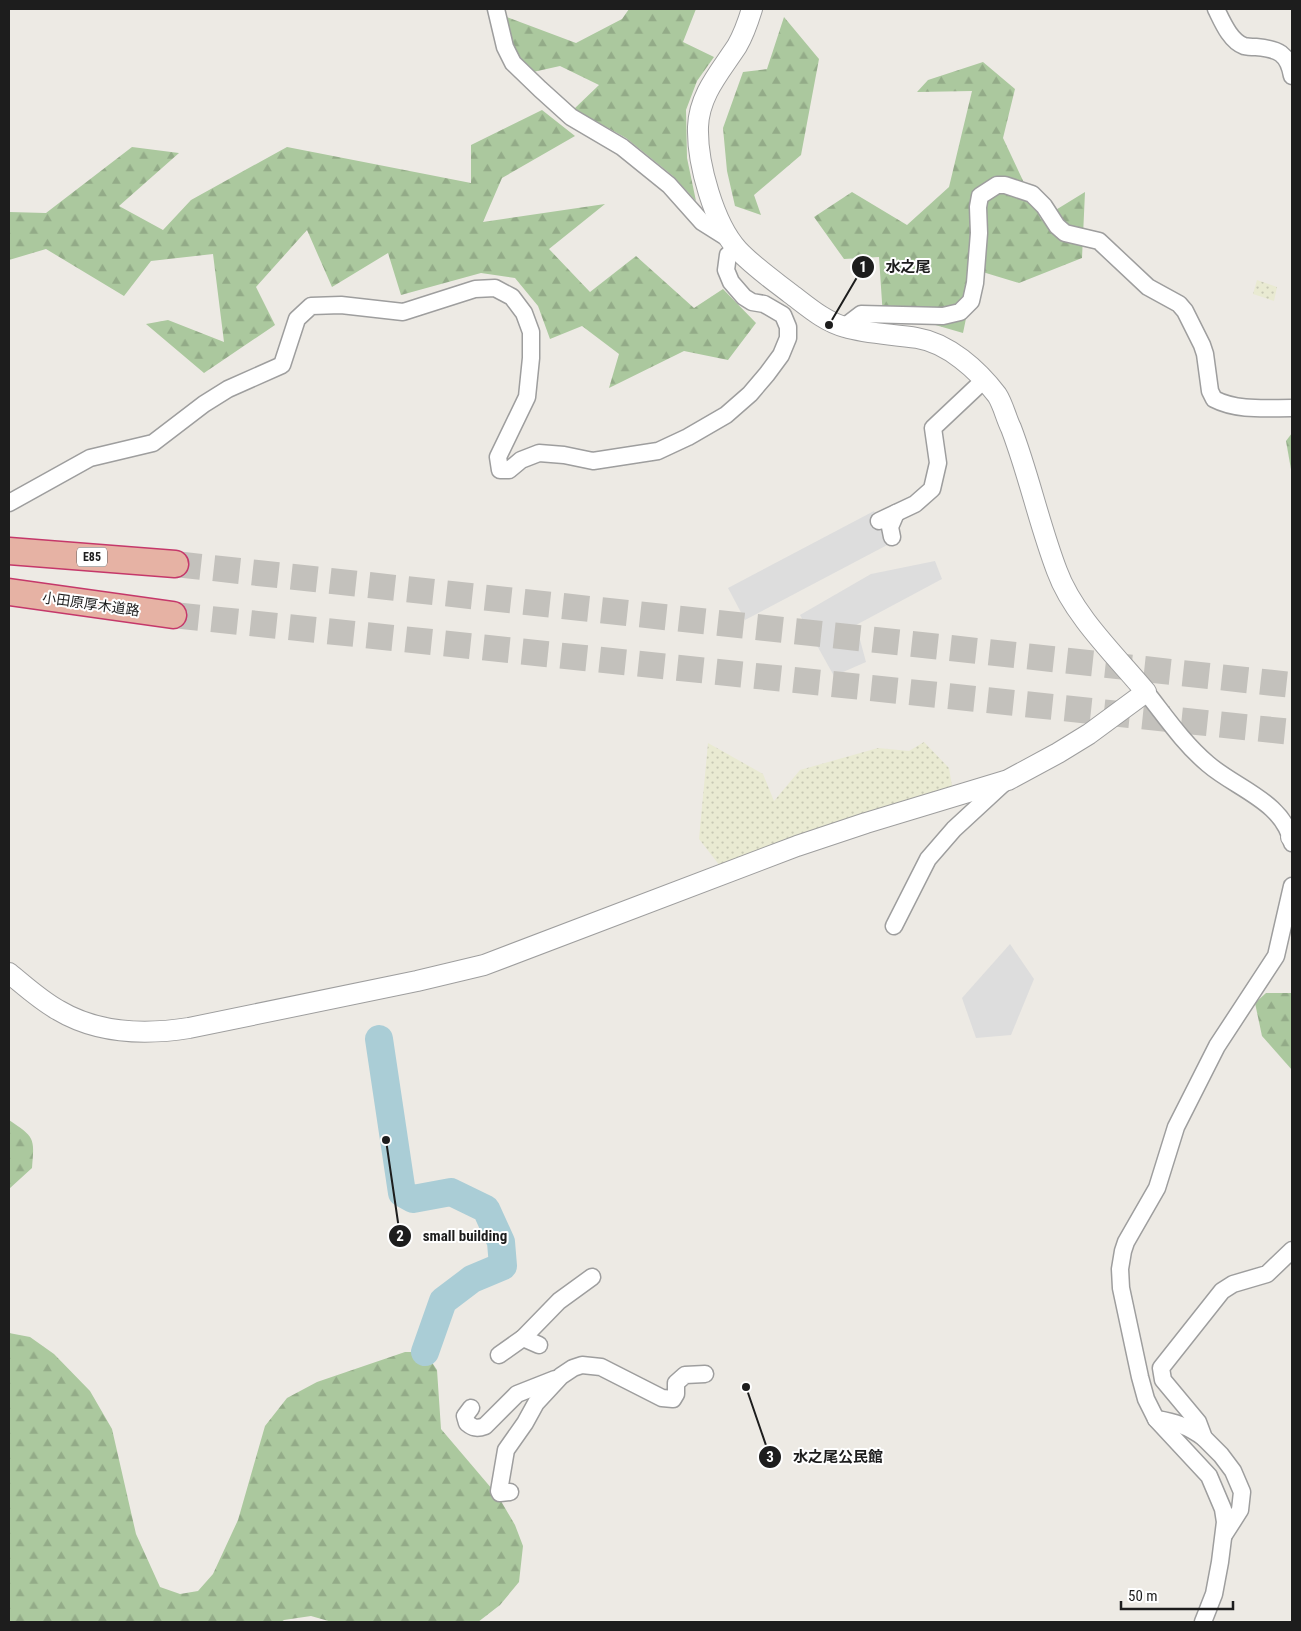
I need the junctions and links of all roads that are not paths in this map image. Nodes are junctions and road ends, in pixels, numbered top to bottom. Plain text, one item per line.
1 (496, 9) edge
2 (752, 9) edge
3 (1216, 9) edge
4 (1292, 76) edge
5 (734, 245) junction
6 (844, 327) junction
7 (984, 380) junction
8 (1292, 408) edge
9 (9, 503) edge
10 (896, 513) junction
11 (880, 521) dead end
12 (892, 537) dead end
13 (9, 551) edge
14 (175, 564) tunnel mouth
15 (9, 592) edge
16 (173, 615) tunnel mouth
17 (1146, 692) junction
18 (1008, 780) junction
19 (1292, 839) edge
20 (1292, 886) edge
21 (894, 926) dead end
22 (9, 973) edge
23 (1292, 1250) edge
24 (592, 1277) dead end
25 (524, 1338) junction
26 (540, 1345) dead end
27 (499, 1355) dead end
28 (705, 1374) dead end
29 (562, 1376) junction
30 (471, 1408) dead end
31 (1156, 1419) junction
32 (1204, 1438) junction
33 (510, 1492) dead end
34 (1224, 1535) junction
35 (1203, 1622) edge

1 - 5 street
2 - 5 street
3 - 4 street
5 - 6 street
5 - 9 street
6 - 7 street
6 - 8 street
7 - 10 street
7 - 17 street
10 - 11 street
10 - 12 street
13 - 14 highway, E85
15 - 16 highway, 小田原厚木道路
17 - 18 street
17 - 19 street
18 - 21 street
18 - 22 street
20 - 31 street
23 - 32 street
24 - 25 street
25 - 26 street
25 - 27 street
28 - 29 street
29 - 30 street
29 - 33 street
31 - 32 street
31 - 34 street
32 - 34 street
34 - 35 street

